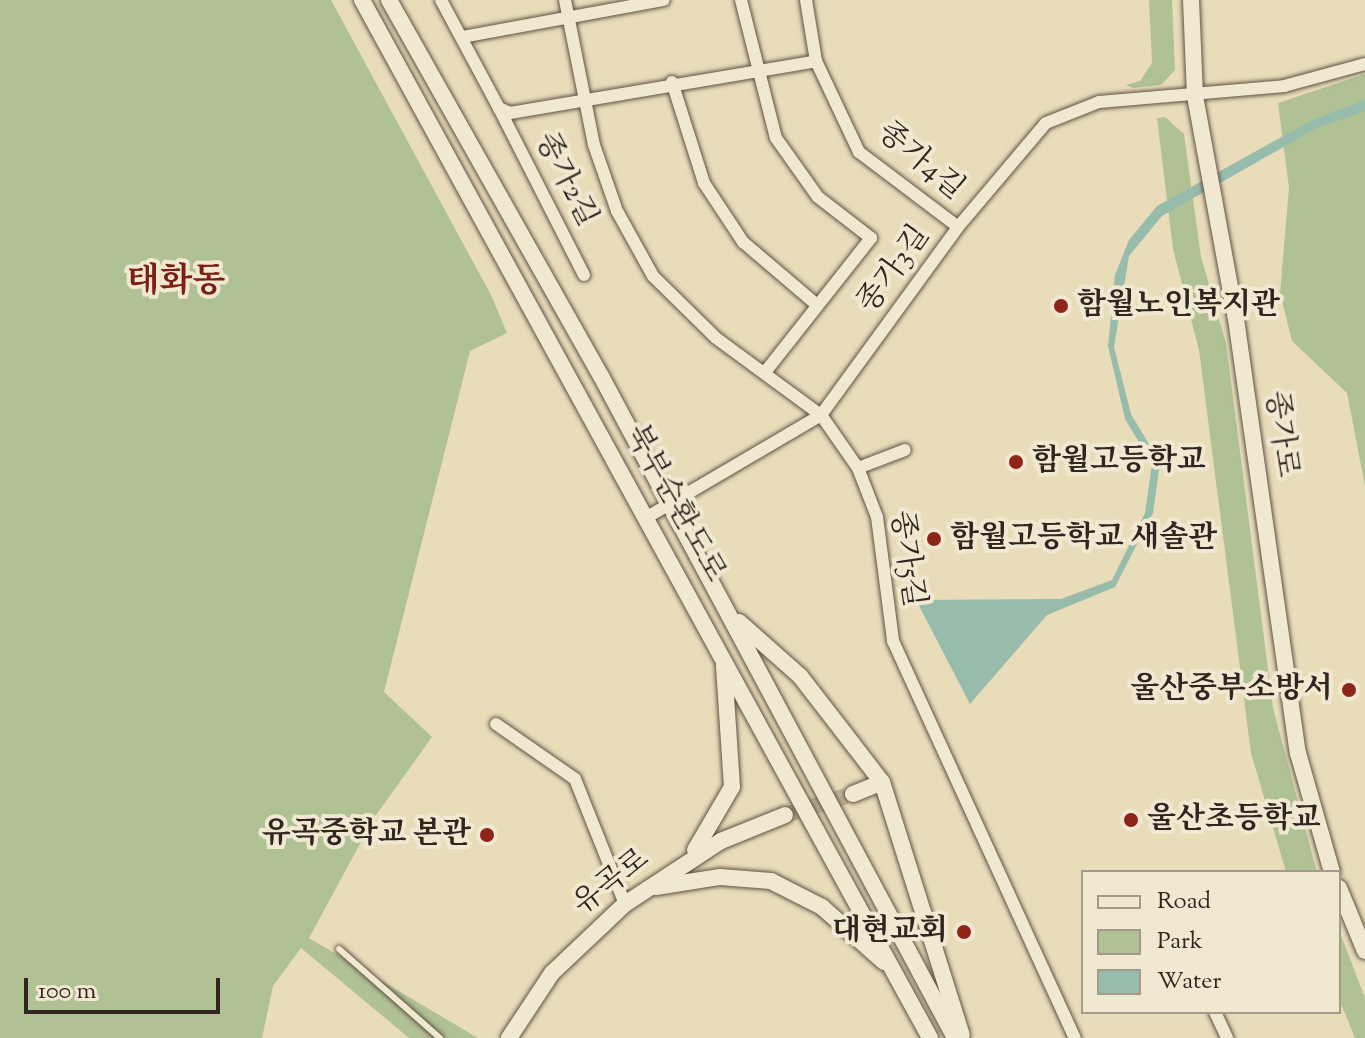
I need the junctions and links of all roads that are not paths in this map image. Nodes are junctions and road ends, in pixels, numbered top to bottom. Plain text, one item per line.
1 (362, 0) edge
2 (389, 0) edge
3 (441, 0) edge
4 (664, 0) edge
5 (741, 0) edge
6 (806, 0) edge
7 (1191, 0) edge
8 (566, 7) edge
9 (462, 37) junction
10 (816, 61) junction
11 (1365, 64) edge
12 (754, 70) junction
13 (672, 82) junction
14 (1195, 96) junction
15 (581, 99) junction
16 (499, 108) junction
17 (958, 227) junction
18 (584, 275) dead end
19 (817, 305) junction
20 (765, 372) junction
21 (821, 415) junction
22 (905, 450) dead end
23 (858, 468) junction
24 (671, 504) junction
25 (649, 516) junction
26 (732, 616) junction
27 (719, 644) junction
28 (496, 724) dead end
29 (882, 782) junction
30 (853, 794) tunnel mouth
31 (785, 815) tunnel mouth
32 (676, 868) junction
33 (1331, 870) edge
34 (647, 890) junction
35 (1341, 893) edge
36 (625, 904) junction
37 (339, 949) dead end
38 (1365, 951) edge
39 (899, 979) junction
40 (1216, 1014) edge
41 (440, 1038) edge
42 (509, 1038) edge
43 (930, 1038) edge
44 (955, 1038) edge
45 (963, 1038) edge
46 (1075, 1038) edge
47 (1227, 1038) edge

1 - 25 main road, 북부순환도로
2 - 24 main road, 북부순환도로
3 - 9 street, 종가2길
4 - 8 street
5 - 12 street
6 - 10 street, 종가4길
7 - 14 main road, 종가로
8 - 9 street
8 - 15 street, 종가5길
9 - 16 street, 종가2길
10 - 12 street, 종가2길
10 - 17 street, 종가4길
11 - 14 street, 종가3길
12 - 13 street, 종가2길
12 - 19 street
13 - 15 street, 종가2길
13 - 19 street
14 - 17 street, 종가3길
14 - 33 main road, 종가로
15 - 16 street, 종가2길
15 - 20 street, 종가5길
16 - 18 street, 종가2길
17 - 21 street, 종가3길
19 - 20 street
20 - 21 street, 종가5길
21 - 23 street, 종가5길
21 - 24 street, 종가3길
22 - 23 street
23 - 46 street, 종가5길
24 - 25 street, 종가3길
24 - 26 main road, 북부순환도로
25 - 27 main road, 북부순환도로
26 - 29 main road
26 - 44 main road, 북부순환도로
27 - 32 main road
27 - 39 main road, 북부순환도로
28 - 36 street
29 - 30 main road
29 - 45 main road
31 - 32 main road, 유곡로
32 - 34 main road, 유곡로
34 - 36 main road, 유곡로
34 - 39 main road
35 - 38 main road
36 - 42 main road, 유곡로
37 - 41 lane
39 - 43 main road, 북부순환도로
40 - 47 street

